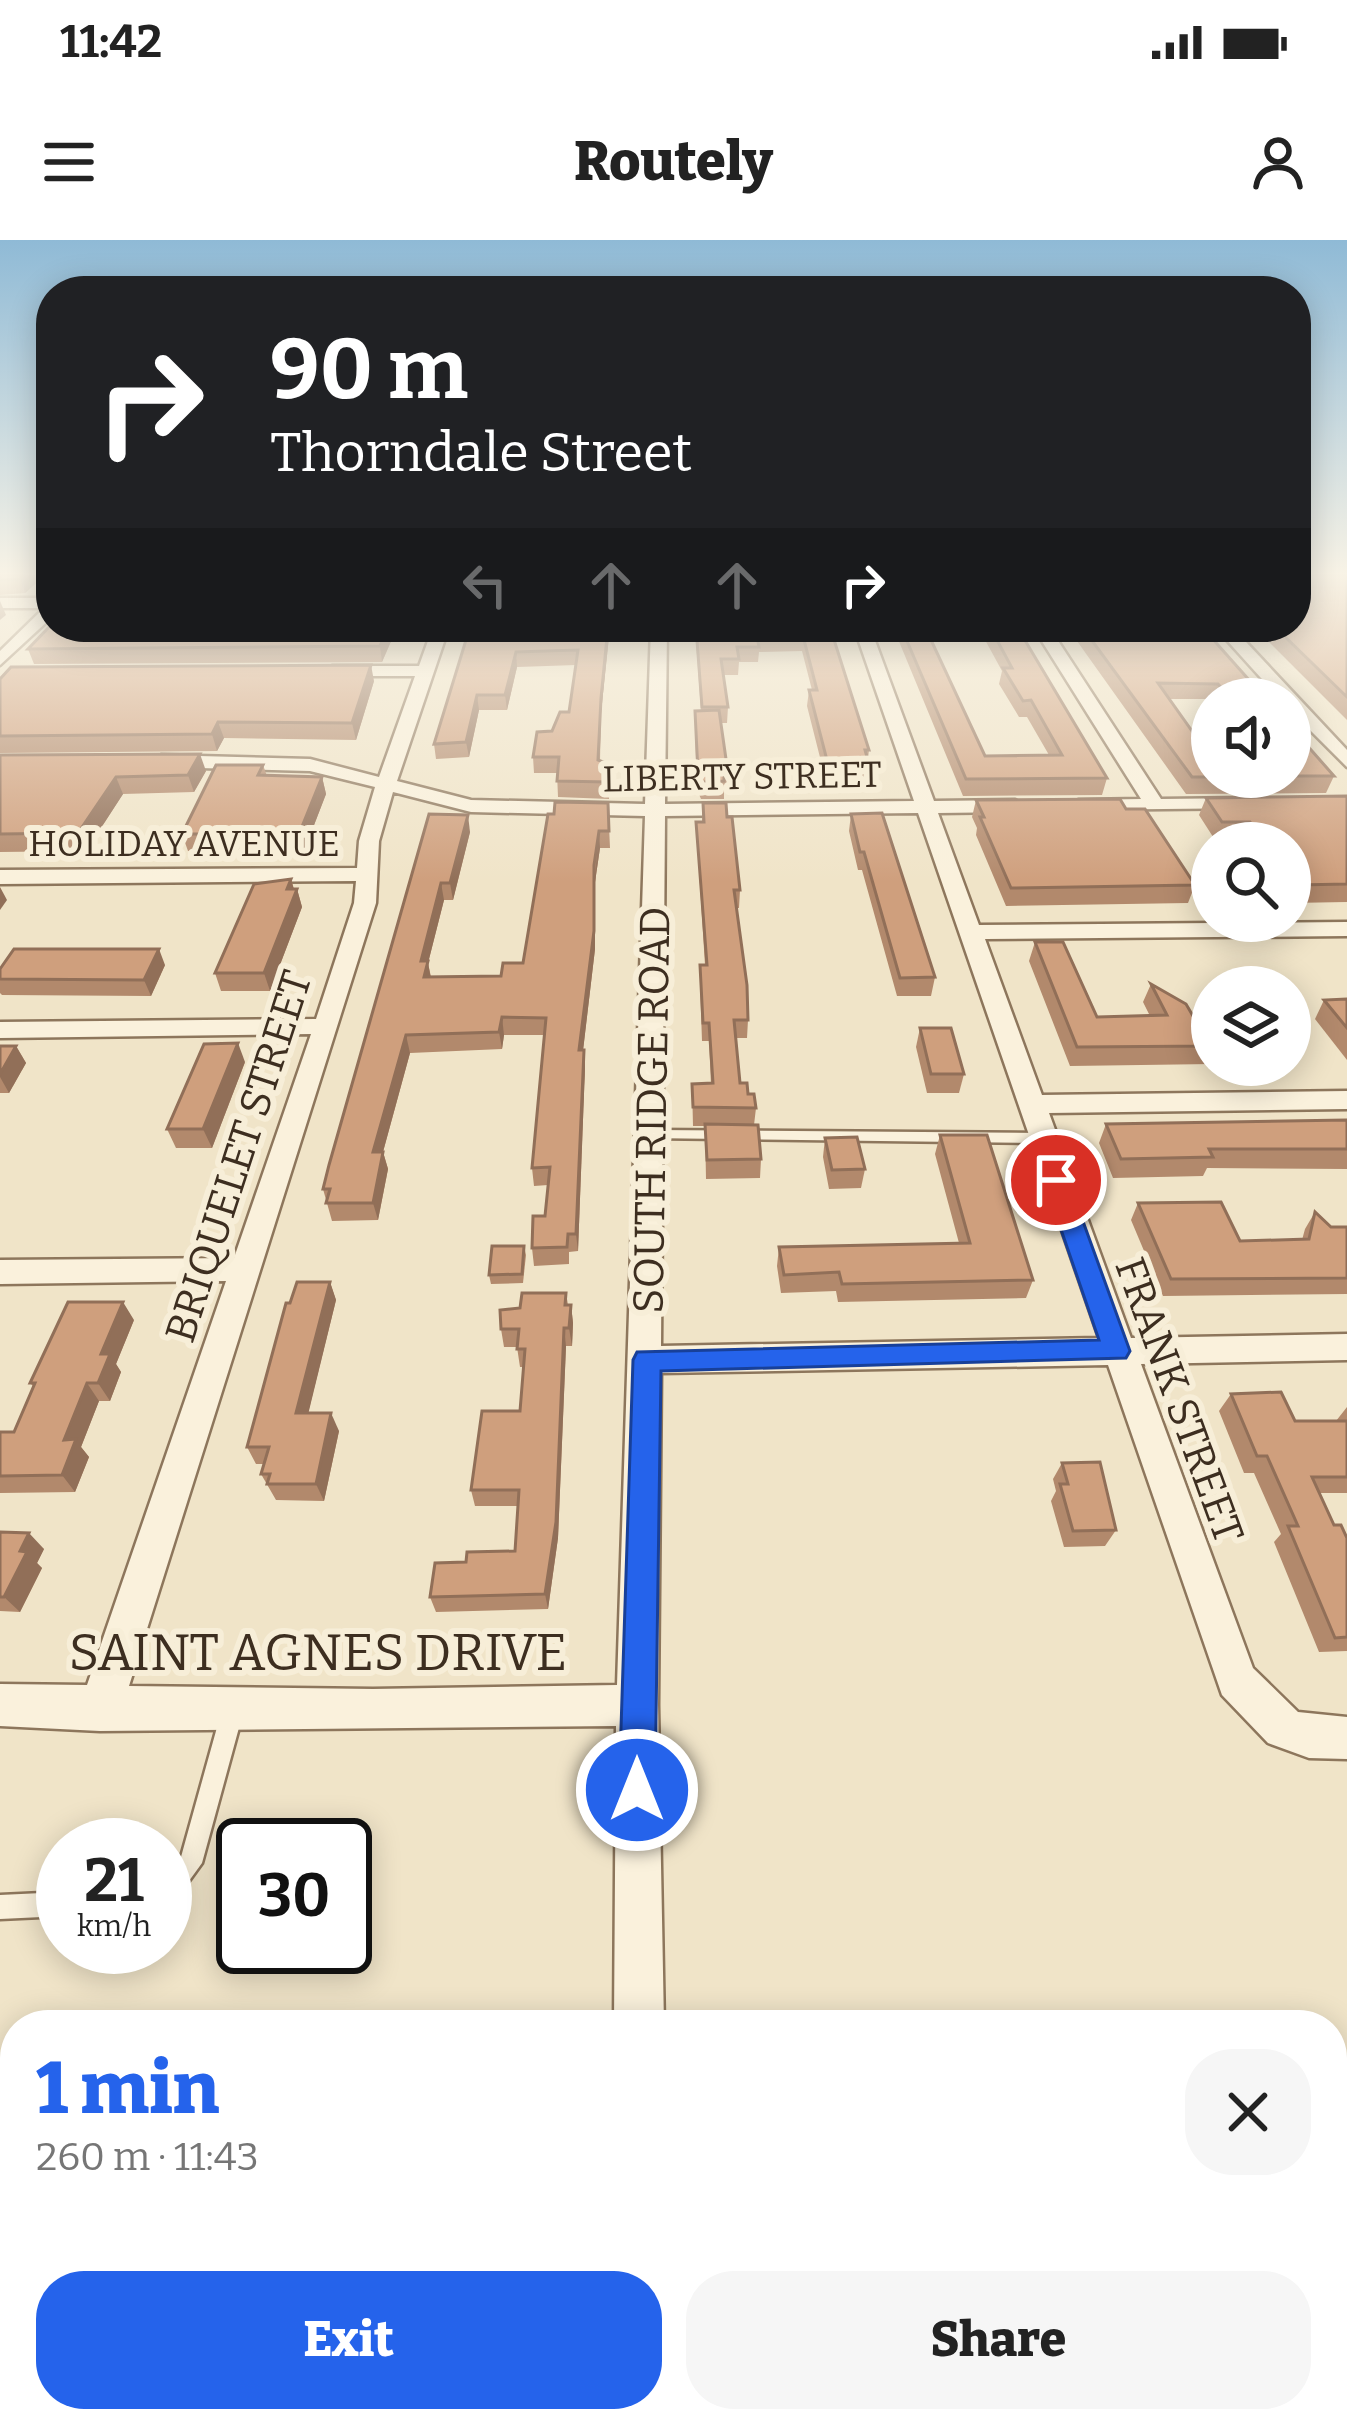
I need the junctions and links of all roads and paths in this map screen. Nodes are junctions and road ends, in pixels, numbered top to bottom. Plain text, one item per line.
1 (423, 677) edge
2 (658, 677) edge
3 (880, 677) edge
4 (1074, 677) edge
5 (1311, 722) edge
6 (134, 761) edge
7 (1347, 761) edge
8 (386, 784) junction
9 (1275, 803) edge
10 (1155, 805) junction
11 (1041, 806) edge
12 (1064, 806) edge
13 (926, 807) junction
14 (656, 811) junction
15 (369, 874) junction
16 (0, 877) edge
17 (1347, 929) edge
18 (970, 932) junction
19 (326, 1026) junction
20 (0, 1030) edge
21 (1347, 1100) edge
22 (1029, 1104) junction
23 (651, 1135) junction
24 (1042, 1138) junction
25 (245, 1269) junction
26 (0, 1272) edge
27 (1347, 1347) edge
28 (1116, 1351) junction
29 (647, 1360) junction
30 (0, 1705) edge
31 (637, 1705) junction
32 (100, 1710) junction
33 (233, 1710) junction
34 (1347, 1738) edge
35 (192, 1859) edge
36 (36, 1905) edge
37 (0, 1907) edge
38 (639, 2010) edge

1 - 8 street, BRIQUELET STREET
2 - 14 street, SOUTH RIDGE ROAD
3 - 13 street, FRANK STREET
4 - 10 street
5 - 7 street
6 - 8 street, LIBERTY STREET
8 - 14 street, LIBERTY STREET
8 - 15 street, BRIQUELET STREET
9 - 10 street
10 - 12 street
11 - 13 street, LIBERTY STREET
13 - 14 street, LIBERTY STREET
13 - 18 street, FRANK STREET
14 - 23 street, SOUTH RIDGE ROAD
15 - 16 street, HOLIDAY AVENUE
15 - 19 street, BRIQUELET STREET
17 - 18 street
18 - 22 street, FRANK STREET
19 - 20 street
19 - 25 street, BRIQUELET STREET
21 - 22 street
22 - 24 street, FRANK STREET
23 - 24 lane
23 - 29 street, SOUTH RIDGE ROAD
24 - 28 street, FRANK STREET
25 - 26 street
25 - 32 street, BRIQUELET STREET
27 - 28 street
28 - 29 street
28 - 34 street, FRANK STREET
29 - 31 street, SOUTH RIDGE ROAD
30 - 32 street, SAINT AGNES DRIVE
31 - 33 street, SAINT AGNES DRIVE
31 - 38 street, SOUTH RIDGE ROAD
32 - 33 street, SAINT AGNES DRIVE
33 - 35 lane
36 - 37 lane

